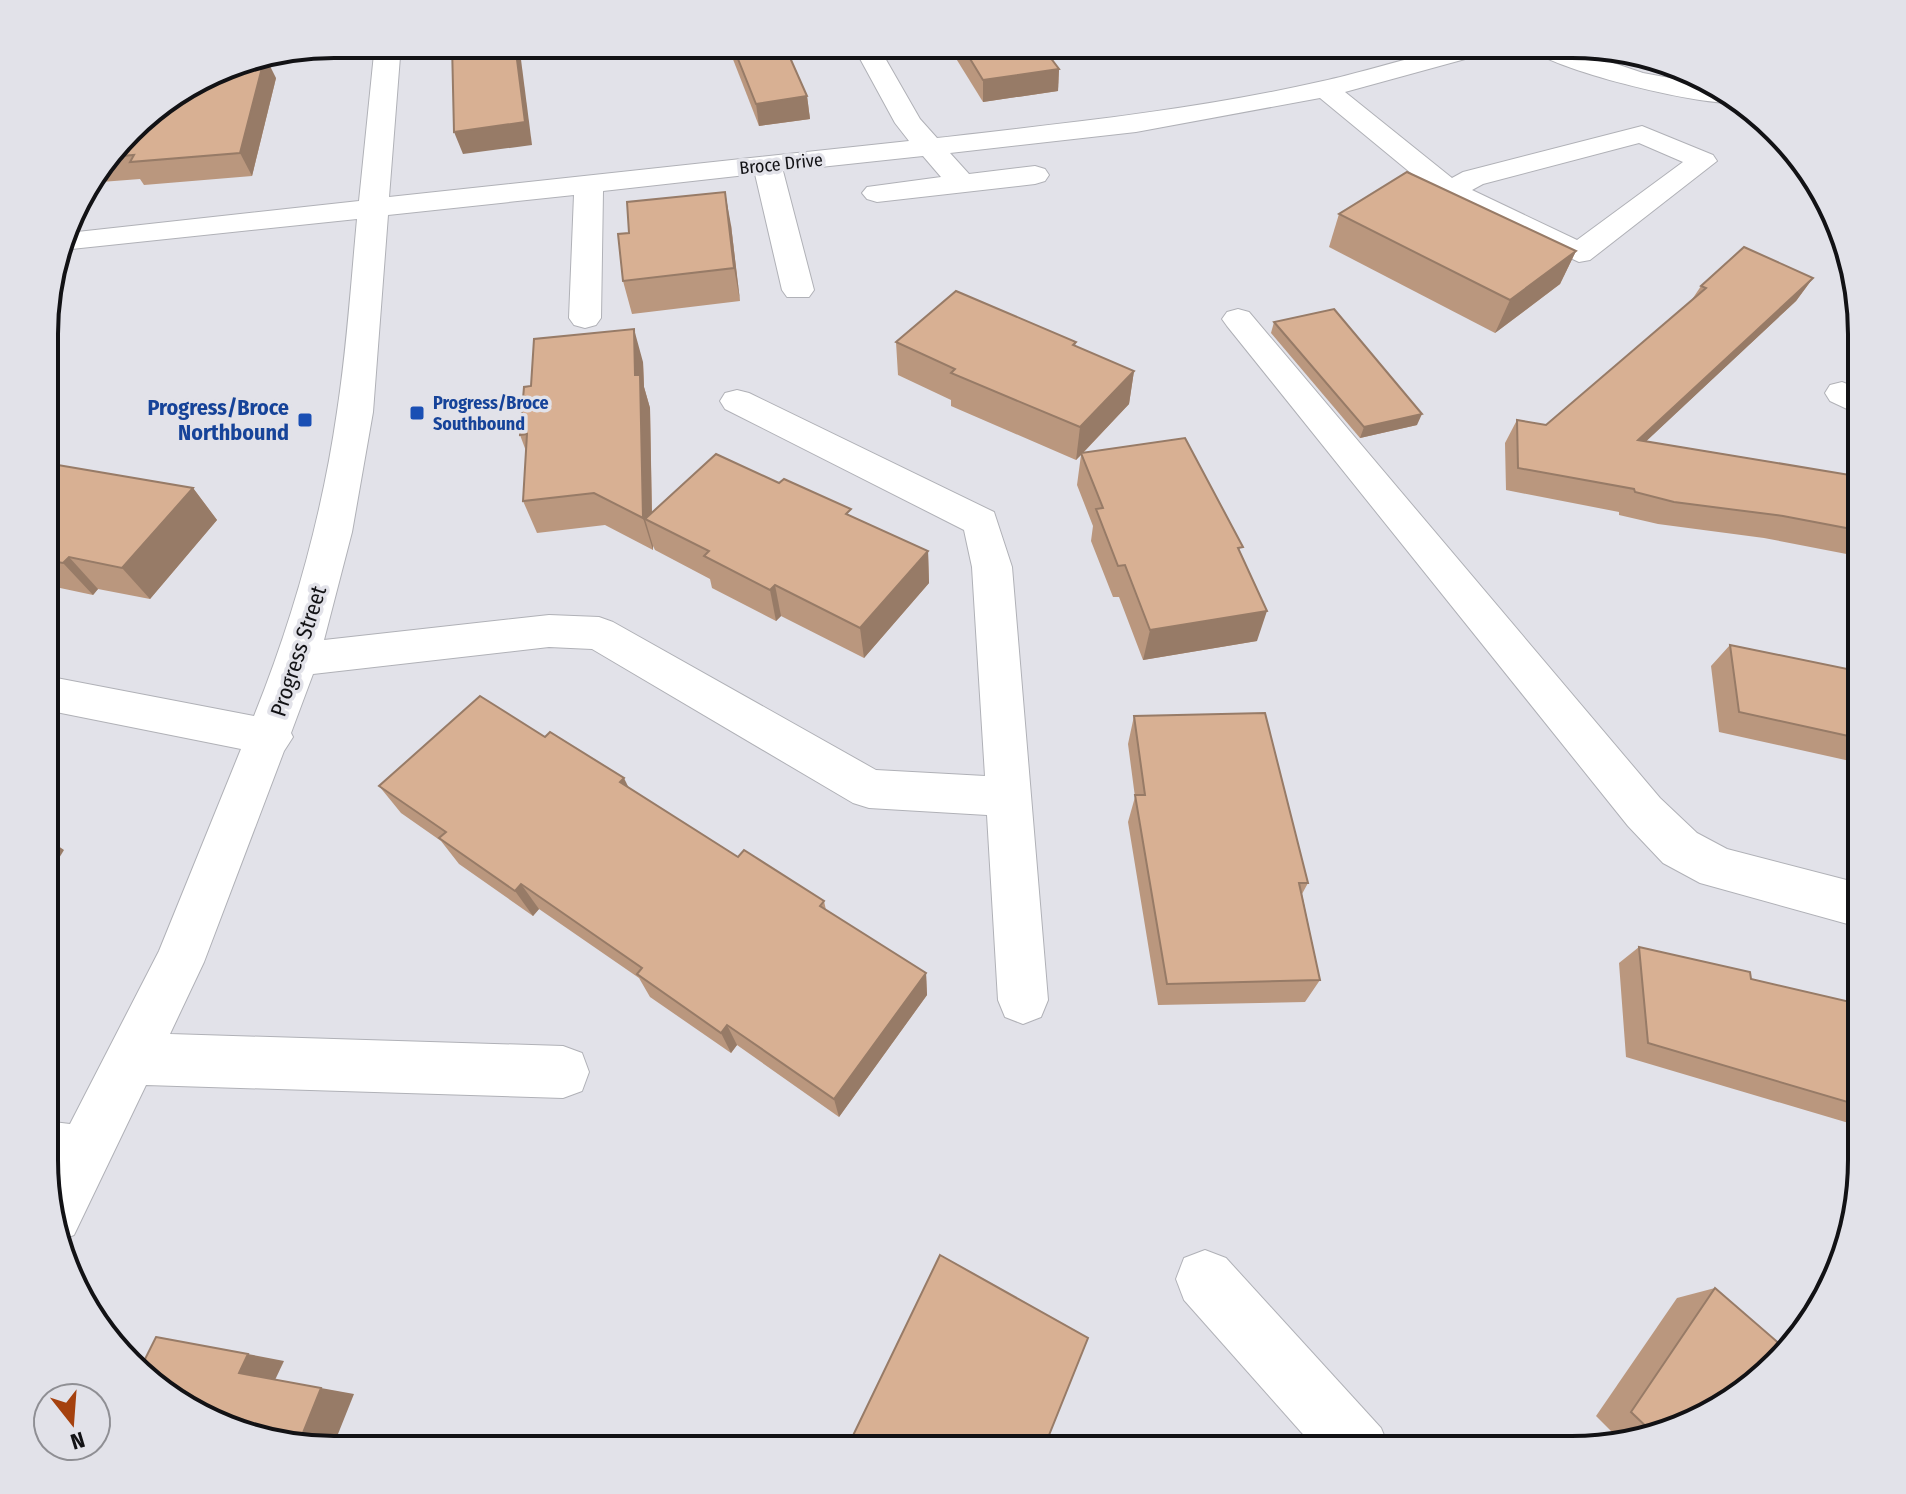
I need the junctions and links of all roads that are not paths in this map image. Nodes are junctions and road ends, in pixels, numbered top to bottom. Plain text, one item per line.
1 (387, 58) edge
2 (872, 58) edge
3 (1437, 59) edge
4 (1574, 59) edge
5 (1325, 89) junction
6 (1706, 93) edge
7 (930, 147) junction
8 (767, 165) junction
9 (1035, 175) dead end
10 (962, 184) junction
11 (589, 185) junction
12 (1450, 191) junction
13 (877, 193) dead end
14 (374, 208) junction
15 (74, 241) edge
16 (798, 290) dead end
17 (585, 318) dead end
18 (1238, 319) dead end
19 (737, 401) dead end
20 (298, 659) junction
21 (58, 695) edge
22 (271, 737) junction
23 (1009, 797) junction
24 (1847, 902) edge
25 (1023, 1000) dead end
26 (133, 1059) junction
27 (563, 1072) dead end
28 (66, 1150) edge
29 (59, 1186) edge
30 (1205, 1279) dead end
31 (1346, 1436) edge

1 - 14 street, Progress Street
2 - 7 street
3 - 5 street, Broce Drive
4 - 6 street
5 - 7 street, Broce Drive
5 - 12 street
7 - 8 street, Broce Drive
7 - 10 street
8 - 11 street, Broce Drive
8 - 16 street
9 - 10 street
10 - 13 street
11 - 14 street, Broce Drive
11 - 17 street
12 - 12 street
14 - 15 street, Broce Drive
14 - 20 street, Progress Street
18 - 24 street
19 - 23 street
20 - 22 street, Progress Street
20 - 23 street
21 - 22 street
22 - 26 street, Progress Street
23 - 25 street
26 - 27 street
26 - 28 street, Progress Street
28 - 29 street, Progress Street
30 - 31 street

